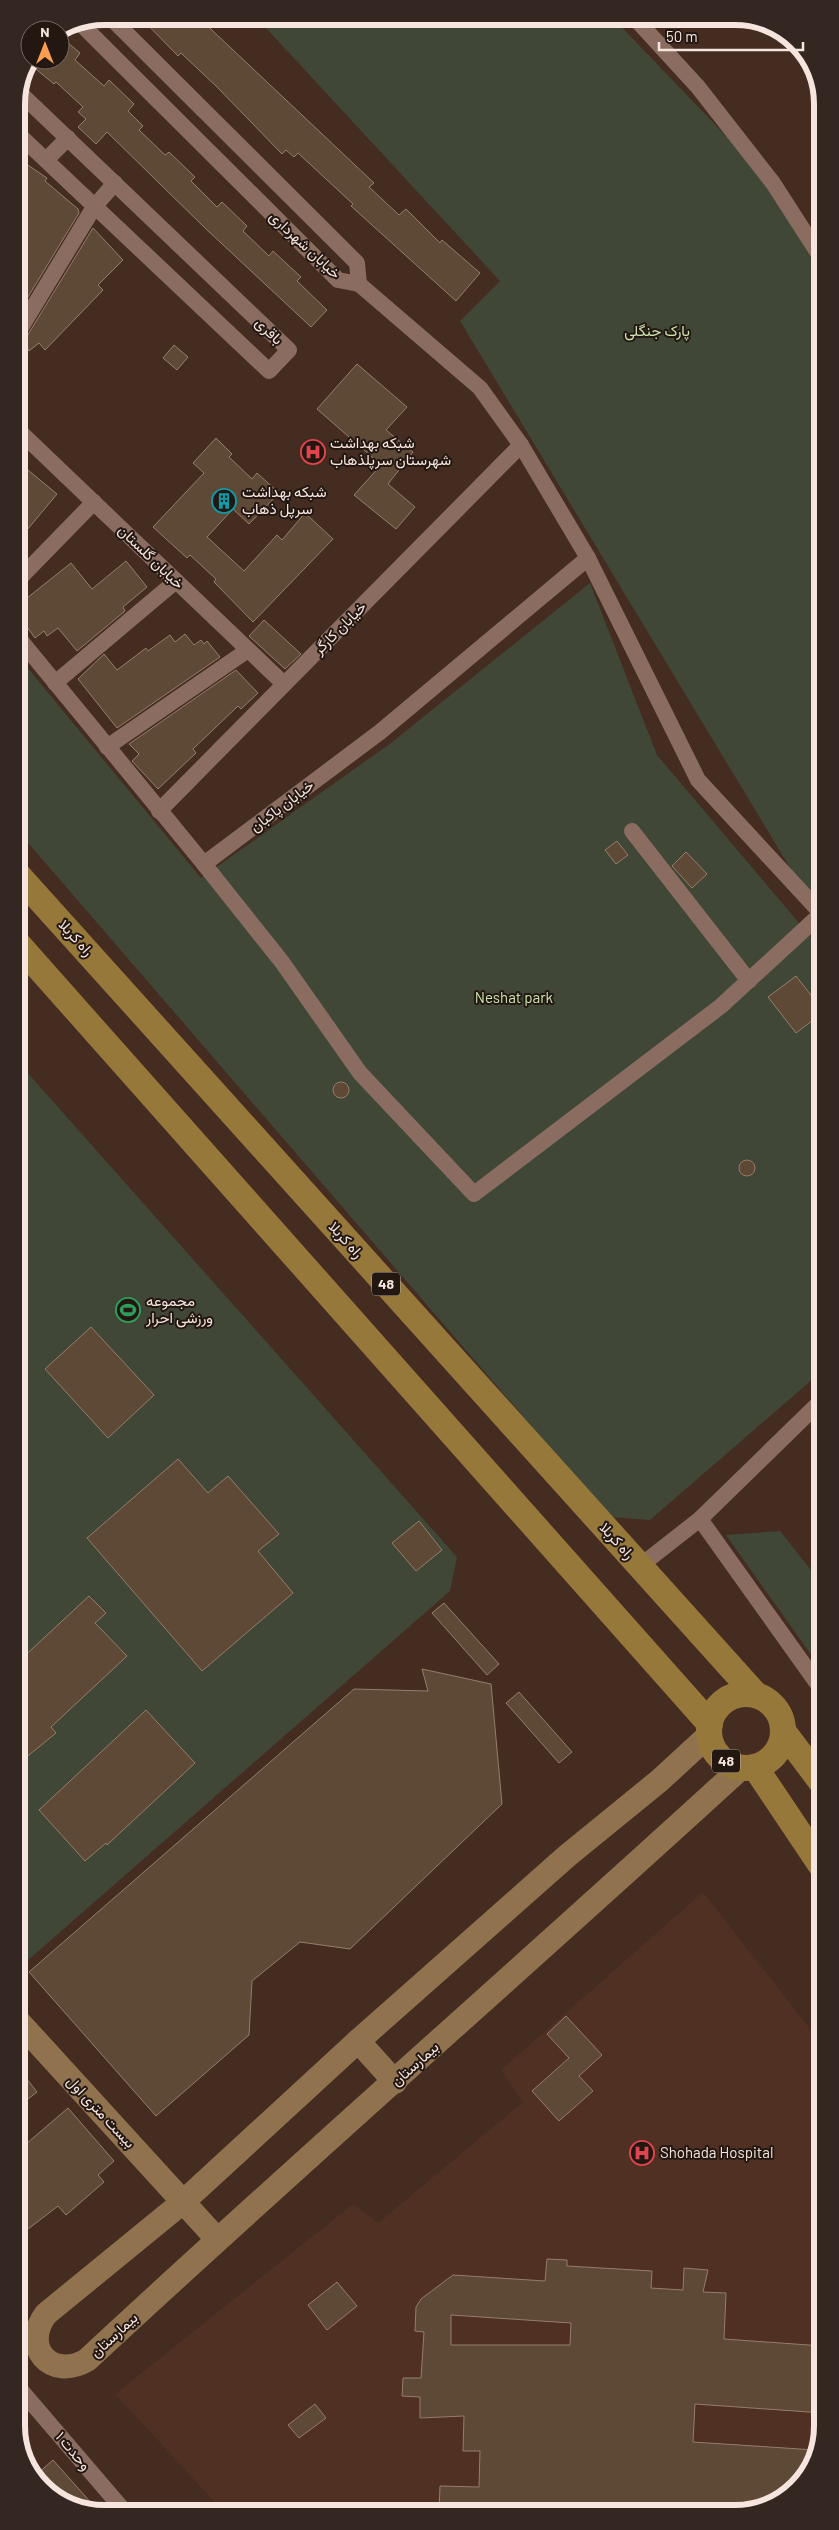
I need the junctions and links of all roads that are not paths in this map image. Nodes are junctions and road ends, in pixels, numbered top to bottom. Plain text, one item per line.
1 (118, 25) edge
2 (641, 25) edge
3 (85, 28) edge
4 (26, 98) edge
5 (68, 138) junction
6 (25, 140) edge
7 (46, 160) junction
8 (114, 183) junction
9 (94, 206) junction
10 (814, 247) edge
11 (359, 284) junction
12 (25, 321) edge
13 (25, 437) edge
14 (521, 445) junction
15 (94, 502) junction
16 (588, 558) junction
17 (25, 573) edge
18 (176, 581) junction
19 (25, 646) edge
20 (248, 650) junction
21 (55, 683) junction
22 (284, 684) junction
23 (107, 747) junction
24 (159, 810) junction
25 (632, 831) dead end
26 (204, 864) junction
27 (25, 883) edge
28 (814, 906) edge
29 (814, 921) edge
30 (25, 952) edge
31 (749, 981) junction
32 (814, 1409) edge
33 (700, 1518) junction
34 (640, 1566) junction
35 (814, 1679) edge
36 (756, 1695) junction
37 (710, 1730) junction
38 (783, 1731) junction
39 (749, 1767) junction
40 (814, 1772) edge
41 (814, 1856) edge
42 (25, 2029) edge
43 (358, 2041) junction
44 (395, 2082) junction
45 (183, 2202) junction
46 (217, 2239) junction
47 (46, 2314) junction
48 (25, 2317) edge
49 (25, 2395) edge
50 (119, 2505) edge

1 - 11 street, خیابان شهرداری
2 - 10 street
3 - 11 street, خیابان شهرداری
4 - 5 street, باقری
5 - 7 street
5 - 8 street, باقری
6 - 7 street, باقری
7 - 9 street, باقری
8 - 9 street
8 - 9 street, باقری
9 - 12 street
11 - 14 street
13 - 15 street, خیابان گلستان
14 - 16 street
14 - 22 street, خیابان کارگر
15 - 17 street
15 - 18 street, خیابان گلستان
16 - 26 street, خیابان پاکبان
16 - 28 street
18 - 20 street, خیابان گلستان
18 - 21 street
19 - 21 street
20 - 22 street, خیابان گلستان
20 - 23 street
21 - 23 street
22 - 24 street, خیابان کارگر
23 - 24 street
24 - 26 street
25 - 31 street
26 - 31 street
27 - 34 main road, راه کربلا / 48
29 - 31 street
30 - 37 main road, 48
32 - 33 street
33 - 34 street
33 - 35 street
34 - 36 main road, راه کربلا / 48
36 - 37 main road
36 - 38 main road, 48
37 - 39 main road, 48
37 - 43 main road
38 - 39 main road, 48
38 - 40 main road, 48
39 - 41 main road, 48
39 - 44 main road, بیمارستان
42 - 45 main road, بیست متری اول
43 - 44 main road
43 - 45 main road
44 - 46 main road, بیمارستان
45 - 46 main road, بیست متری اول
45 - 47 main road
46 - 47 main road, بیمارستان
47 - 48 main road
49 - 50 street, وحدت ۱

